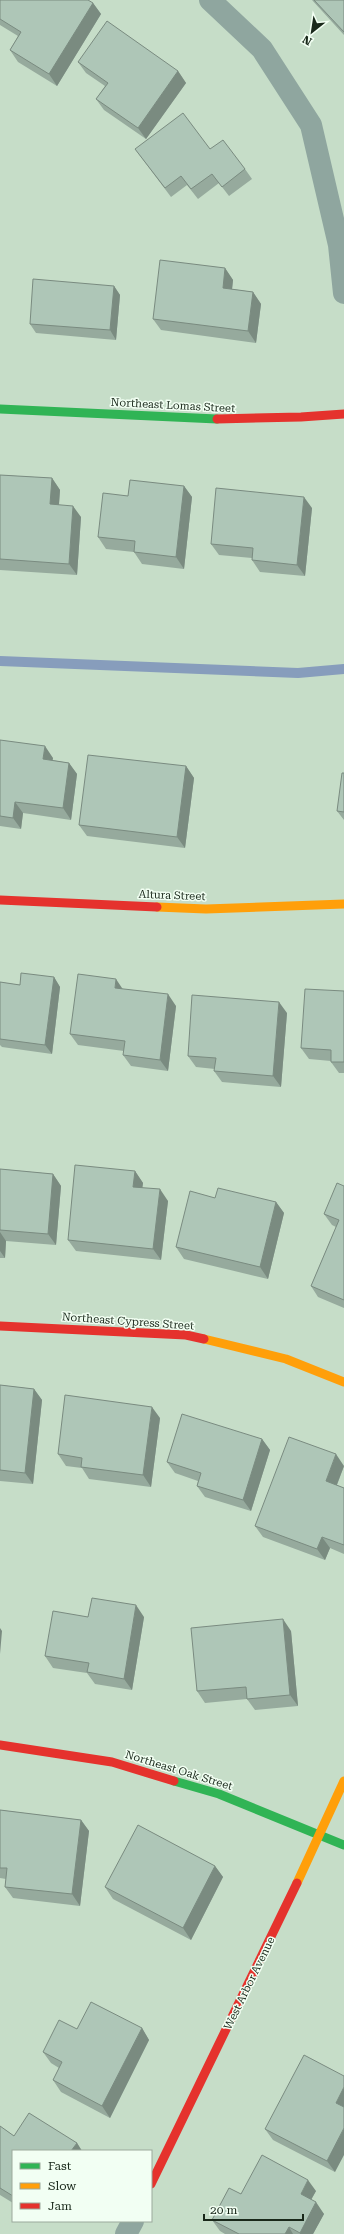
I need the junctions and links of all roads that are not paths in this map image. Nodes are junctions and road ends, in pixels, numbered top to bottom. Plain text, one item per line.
1 (210, 0) edge
2 (344, 293) edge
3 (0, 409) edge
4 (344, 414) edge
5 (0, 900) edge
6 (344, 904) edge
7 (0, 1326) edge
8 (344, 1382) edge
9 (0, 1745) edge
10 (344, 1781) edge
11 (321, 1834) junction
12 (344, 1844) edge
13 (152, 2182) edge
14 (132, 2222) edge
15 (126, 2234) edge

1 - 2 street
3 - 4 street, Northeast Lomas Street
5 - 6 street, Altura Street
7 - 8 street, Northeast Cypress Street
9 - 11 street, Northeast Oak Street
10 - 11 street, West Arbor Avenue
11 - 12 street, Northeast Oak Street
11 - 13 street, West Arbor Avenue
14 - 15 street

